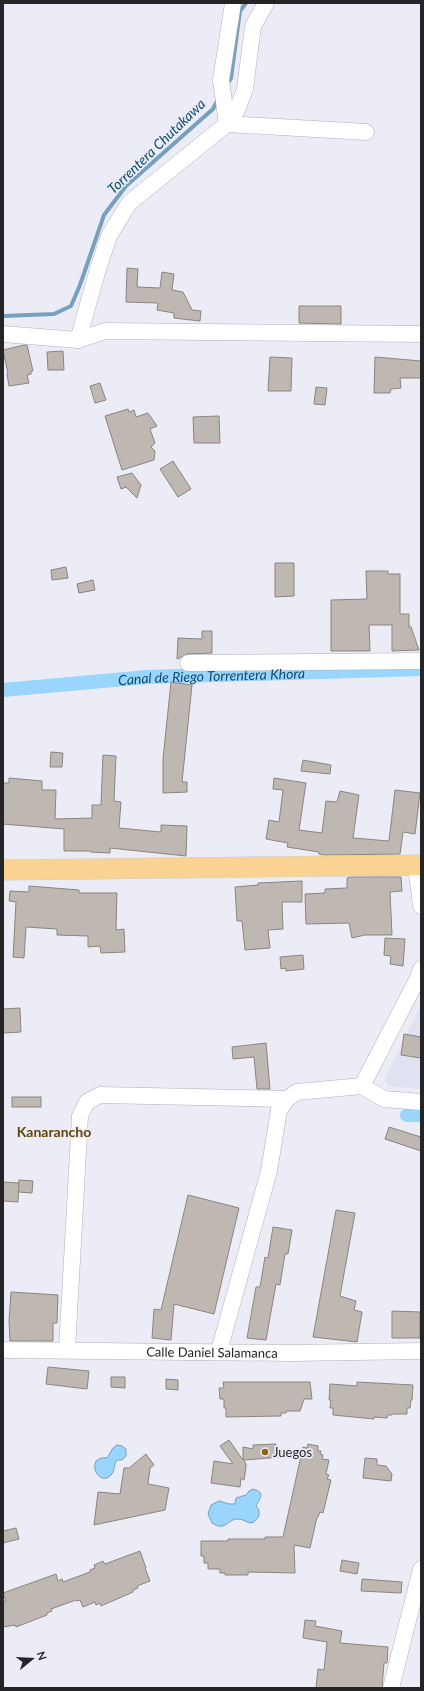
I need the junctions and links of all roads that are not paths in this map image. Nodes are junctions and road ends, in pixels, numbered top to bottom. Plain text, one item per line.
1 (233, 3) edge
2 (266, 3) edge
3 (226, 124) junction
4 (366, 132) dead end
5 (3, 334) edge
6 (421, 334) edge
7 (78, 340) junction
8 (421, 661) edge
9 (188, 663) dead end
10 (418, 865) edge
11 (3, 870) edge
12 (421, 906) edge
13 (421, 969) edge
14 (362, 1086) junction
15 (287, 1099) junction
16 (421, 1102) edge
17 (3, 1350) edge
18 (67, 1350) junction
19 (219, 1351) junction
20 (421, 1351) edge
21 (421, 1569) edge
22 (391, 1688) edge

1 - 3 street
2 - 3 street
3 - 4 street
3 - 7 street
5 - 7 street
6 - 7 street
8 - 9 street
10 - 11 main road
10 - 12 street
13 - 14 street
14 - 15 street
14 - 16 street
15 - 18 street
15 - 19 street
17 - 18 street, Calle Daniel Salamanca
18 - 19 street, Calle Daniel Salamanca
19 - 20 street, Calle Daniel Salamanca
21 - 22 street

